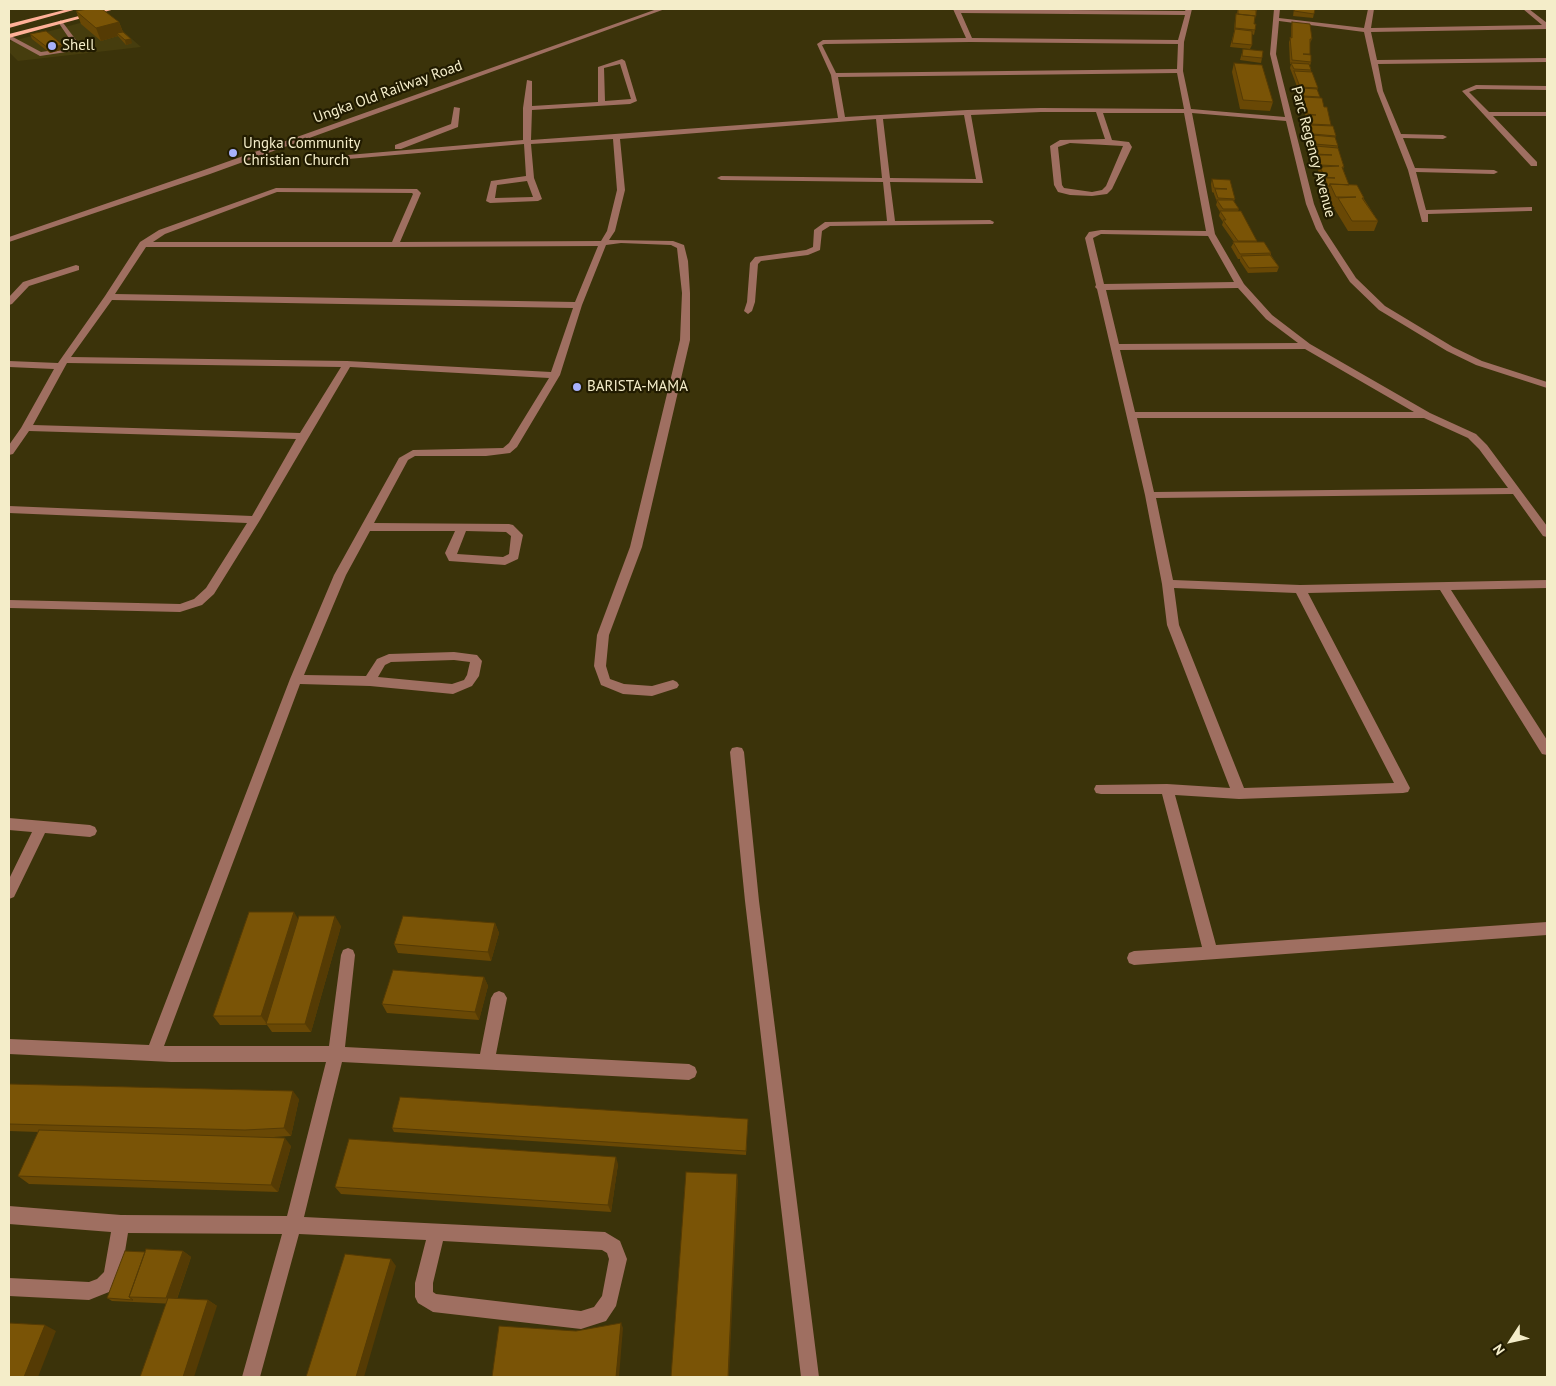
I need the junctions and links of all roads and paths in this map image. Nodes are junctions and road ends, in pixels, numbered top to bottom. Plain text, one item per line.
1 (74, 9) edge
2 (112, 9) edge
3 (662, 9) edge
4 (1278, 9) edge
5 (1371, 9) edge
6 (1526, 9) edge
7 (956, 10) edge
8 (1189, 11) edge
9 (1275, 19) junction
10 (61, 22) junction
11 (9, 26) edge
12 (1547, 27) edge
13 (1367, 30) junction
14 (9, 36) edge
15 (71, 36) junction
16 (62, 38) dead end
17 (970, 40) junction
18 (1181, 42) junction
19 (38, 44) edge
20 (27, 46) junction
21 (1547, 60) edge
22 (1373, 62) junction
23 (1180, 71) junction
24 (834, 75) junction
25 (529, 81) dead end
26 (1547, 88) edge
27 (602, 103) junction
28 (456, 108) dead end
29 (527, 108) junction
30 (1099, 110) junction
31 (1189, 111) junction
32 (967, 112) junction
33 (1486, 114) junction
34 (1547, 114) edge
35 (879, 116) junction
36 (842, 119) junction
37 (1289, 119) junction
38 (457, 136) junction
39 (616, 136) junction
40 (1398, 136) junction
41 (1443, 137) dead end
42 (527, 142) junction
43 (1109, 142) junction
44 (384, 153) junction
45 (348, 157) dead end
46 (1534, 164) dead end
47 (1412, 170) junction
48 (1494, 172) dead end
49 (530, 178) junction
50 (721, 178) dead end
51 (887, 180) junction
52 (1530, 209) dead end
53 (990, 222) dead end
54 (890, 223) junction
55 (1211, 234) junction
56 (9, 240) edge
57 (602, 243) junction
58 (143, 244) junction
59 (395, 245) junction
60 (76, 268) dead end
61 (1240, 285) junction
62 (1099, 287) junction
63 (109, 297) junction
64 (10, 300) edge
65 (578, 305) junction
66 (748, 311) dead end
67 (1307, 346) junction
68 (1114, 347) junction
69 (62, 363) junction
70 (9, 364) edge
71 (347, 364) junction
72 (555, 375) junction
73 (1547, 385) edge
74 (1130, 415) junction
75 (1426, 415) junction
76 (26, 428) junction
77 (303, 436) junction
78 (9, 452) edge
79 (1516, 491) junction
80 (1150, 495) junction
81 (9, 509) edge
82 (255, 520) junction
83 (368, 527) junction
84 (462, 527) junction
85 (1547, 533) edge
86 (1168, 584) junction
87 (1547, 584) edge
88 (1443, 586) junction
89 (1300, 589) junction
90 (9, 604) edge
91 (296, 679) junction
92 (370, 681) junction
93 (673, 685) dead end
94 (1547, 750) edge
95 (737, 752) dead end
96 (1100, 789) dead end
97 (1166, 789) junction
98 (1239, 794) junction
99 (9, 824) edge
100 (41, 827) junction
101 (90, 831) dead end
102 (9, 893) edge
103 (1547, 929) edge
104 (1211, 953) junction
105 (348, 955) dead end
106 (1134, 958) dead end
107 (499, 998) dead end
108 (9, 1046) edge
109 (154, 1052) junction
110 (336, 1054) junction
111 (486, 1061) junction
112 (689, 1072) dead end
113 (9, 1215) edge
114 (121, 1224) junction
115 (293, 1225) junction
116 (437, 1232) junction
117 (9, 1287) edge
118 (251, 1377) edge
119 (810, 1377) edge

1 - 11 main road
2 - 10 main road
3 - 56 street, Ungka Old Railway Road
4 - 9 street, Parc Regency Avenue
5 - 13 street
6 - 12 street
7 - 8 street
7 - 17 street
8 - 18 street
9 - 13 street
9 - 37 street, Parc Regency Avenue
10 - 14 main road
10 - 15 street
12 - 13 street
13 - 22 street
14 - 20 street
15 - 16 street
15 - 20 street
17 - 18 street
17 - 24 street
18 - 23 street
19 - 20 street
21 - 22 street
22 - 40 street
23 - 24 street
23 - 31 street
24 - 36 street
25 - 29 street
26 - 33 street
27 - 27 street
27 - 29 street
28 - 38 street
29 - 42 street
30 - 31 street
30 - 32 street
30 - 43 street
31 - 37 street
31 - 55 street
32 - 35 street
32 - 51 street
33 - 34 street
33 - 46 street
35 - 36 street
35 - 51 street
36 - 39 street
37 - 73 street, Parc Regency Avenue
38 - 42 street
38 - 44 street
38 - 44 street
39 - 42 street
39 - 57 street
40 - 41 street
40 - 47 street
42 - 49 street
43 - 43 street
44 - 45 street
47 - 48 street
47 - 52 street
49 - 49 street
50 - 51 street
51 - 54 street
53 - 54 street
54 - 66 street
55 - 61 street
55 - 62 street
57 - 59 street
57 - 65 street
57 - 93 street
58 - 59 street
58 - 59 street
58 - 63 street
60 - 64 street
61 - 62 street
61 - 67 street
62 - 68 street
63 - 65 street
63 - 69 street
65 - 72 street
67 - 68 street
67 - 75 street
68 - 74 street
69 - 70 street
69 - 71 street
69 - 76 street
71 - 72 street
71 - 77 street
72 - 83 street
74 - 75 street
74 - 80 street
75 - 79 street
76 - 77 street
76 - 78 street
77 - 82 street
79 - 80 street
79 - 85 street
80 - 86 street
81 - 82 street
82 - 90 street
83 - 84 street
83 - 91 street
84 - 84 street
86 - 89 street
86 - 98 street
87 - 88 street
88 - 89 street
88 - 94 street
89 - 98 street
91 - 92 street
91 - 109 street
92 - 92 street
95 - 119 street
96 - 97 street
97 - 98 street
97 - 104 street
99 - 100 street
100 - 101 street
100 - 102 street
103 - 104 street
104 - 106 street
105 - 110 street
107 - 111 street
108 - 109 street
109 - 110 street
110 - 111 street
110 - 115 street
111 - 112 street
113 - 114 street
114 - 115 street
114 - 117 street
115 - 116 street
115 - 118 street
116 - 116 street

